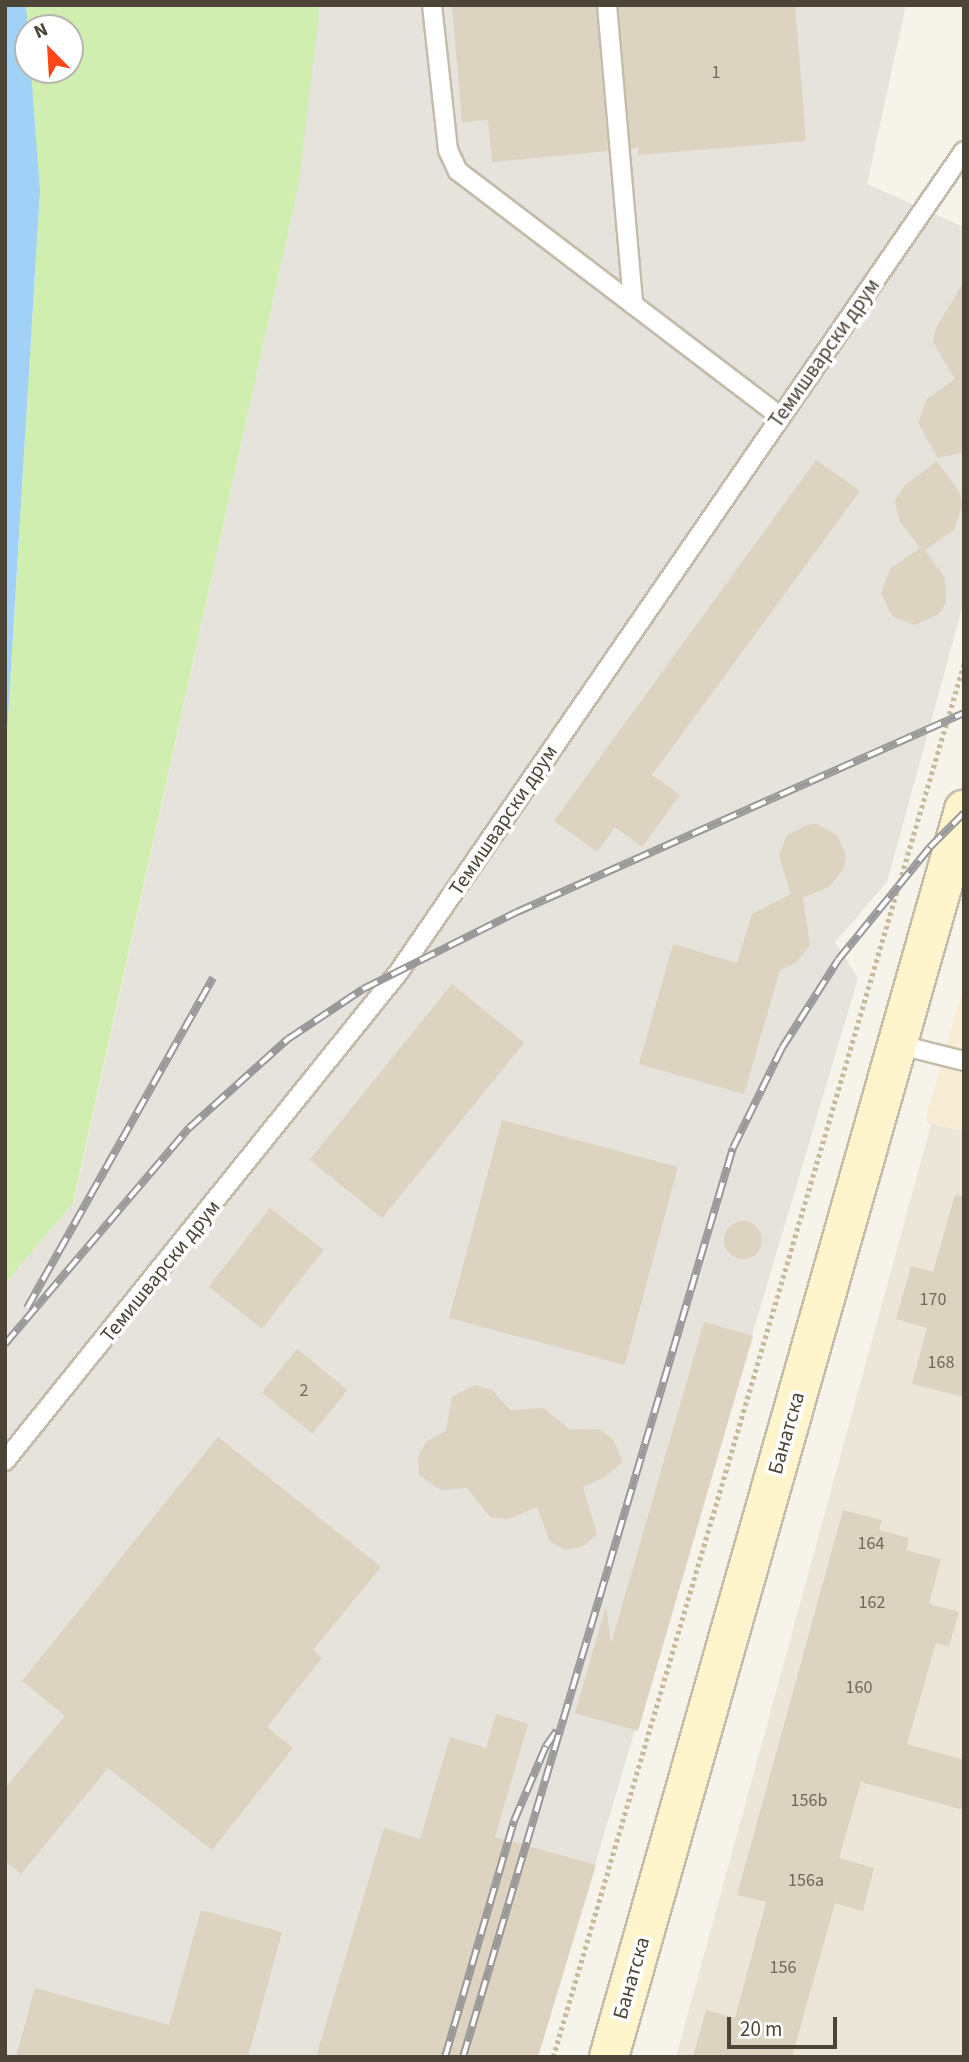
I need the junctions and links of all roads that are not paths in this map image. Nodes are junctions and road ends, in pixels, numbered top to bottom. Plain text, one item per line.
1 (432, 5) edge
2 (607, 5) edge
3 (964, 151) edge
4 (633, 305) junction
5 (779, 416) junction
6 (964, 810) edge
7 (952, 889) edge
8 (897, 1044) junction
9 (964, 1061) edge
10 (5, 1461) edge
11 (609, 2057) edge

1 - 4 lane
2 - 4 lane
3 - 5 lane, Темишварски друм
4 - 5 lane
5 - 10 lane, Темишварски друм
6 - 7 main road, Банатска
7 - 8 main road, Банатска
8 - 9 lane
8 - 11 main road, Банатска

